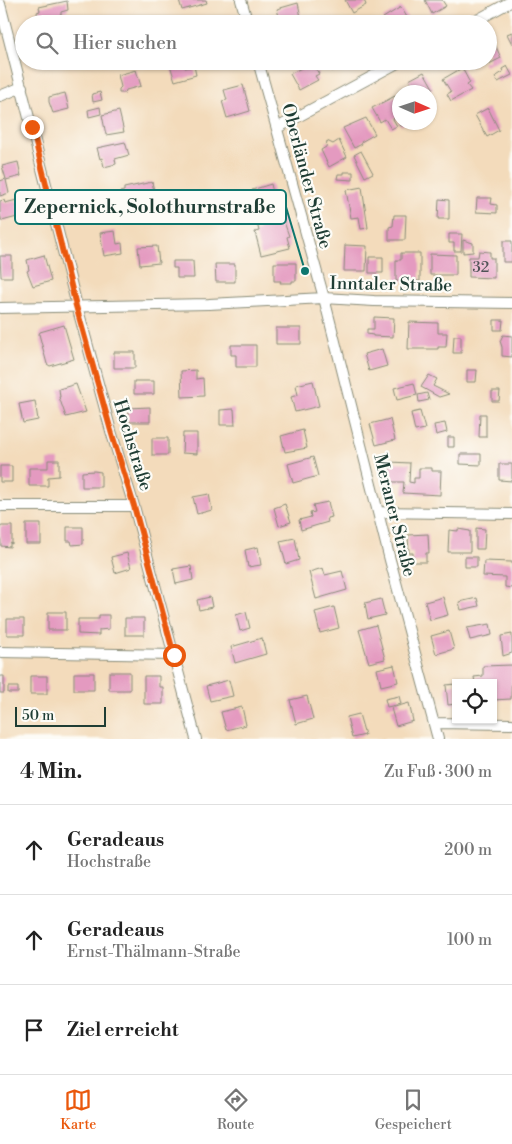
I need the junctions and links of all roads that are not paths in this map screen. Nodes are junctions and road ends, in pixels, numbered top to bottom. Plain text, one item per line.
1 (241, 0) edge
2 (512, 1) edge
3 (0, 4) edge
4 (245, 15) edge
5 (486, 15) edge
6 (15, 61) edge
7 (17, 70) edge
8 (260, 70) edge
9 (384, 70) edge
10 (22, 87) junction
11 (0, 96) edge
12 (276, 128) junction
13 (324, 298) junction
14 (512, 303) edge
15 (76, 306) junction
16 (0, 308) edge
17 (0, 506) edge
18 (134, 506) junction
19 (378, 512) junction
20 (512, 514) edge
21 (0, 652) edge
22 (174, 655) junction
23 (434, 723) junction
24 (512, 724) edge
25 (196, 739) edge
26 (438, 739) edge

1 - 4 street
2 - 5 street
3 - 6 street, Hochstraße
7 - 10 street, Hochstraße
8 - 12 street, Oberländer Straße
9 - 12 street
10 - 11 street
10 - 15 street, Hochstraße
12 - 13 street, Oberländer Straße
13 - 14 street, Inntaler Straße
13 - 15 street, Inntaler Straße
13 - 19 street, Meraner Straße
15 - 16 street, Inntaler Straße
15 - 18 street, Hochstraße
17 - 18 street
18 - 22 street, Hochstraße
19 - 20 street
19 - 23 street, Meraner Straße
21 - 22 street
22 - 25 street, Hochstraße
23 - 24 street
23 - 26 street, Meraner Straße

